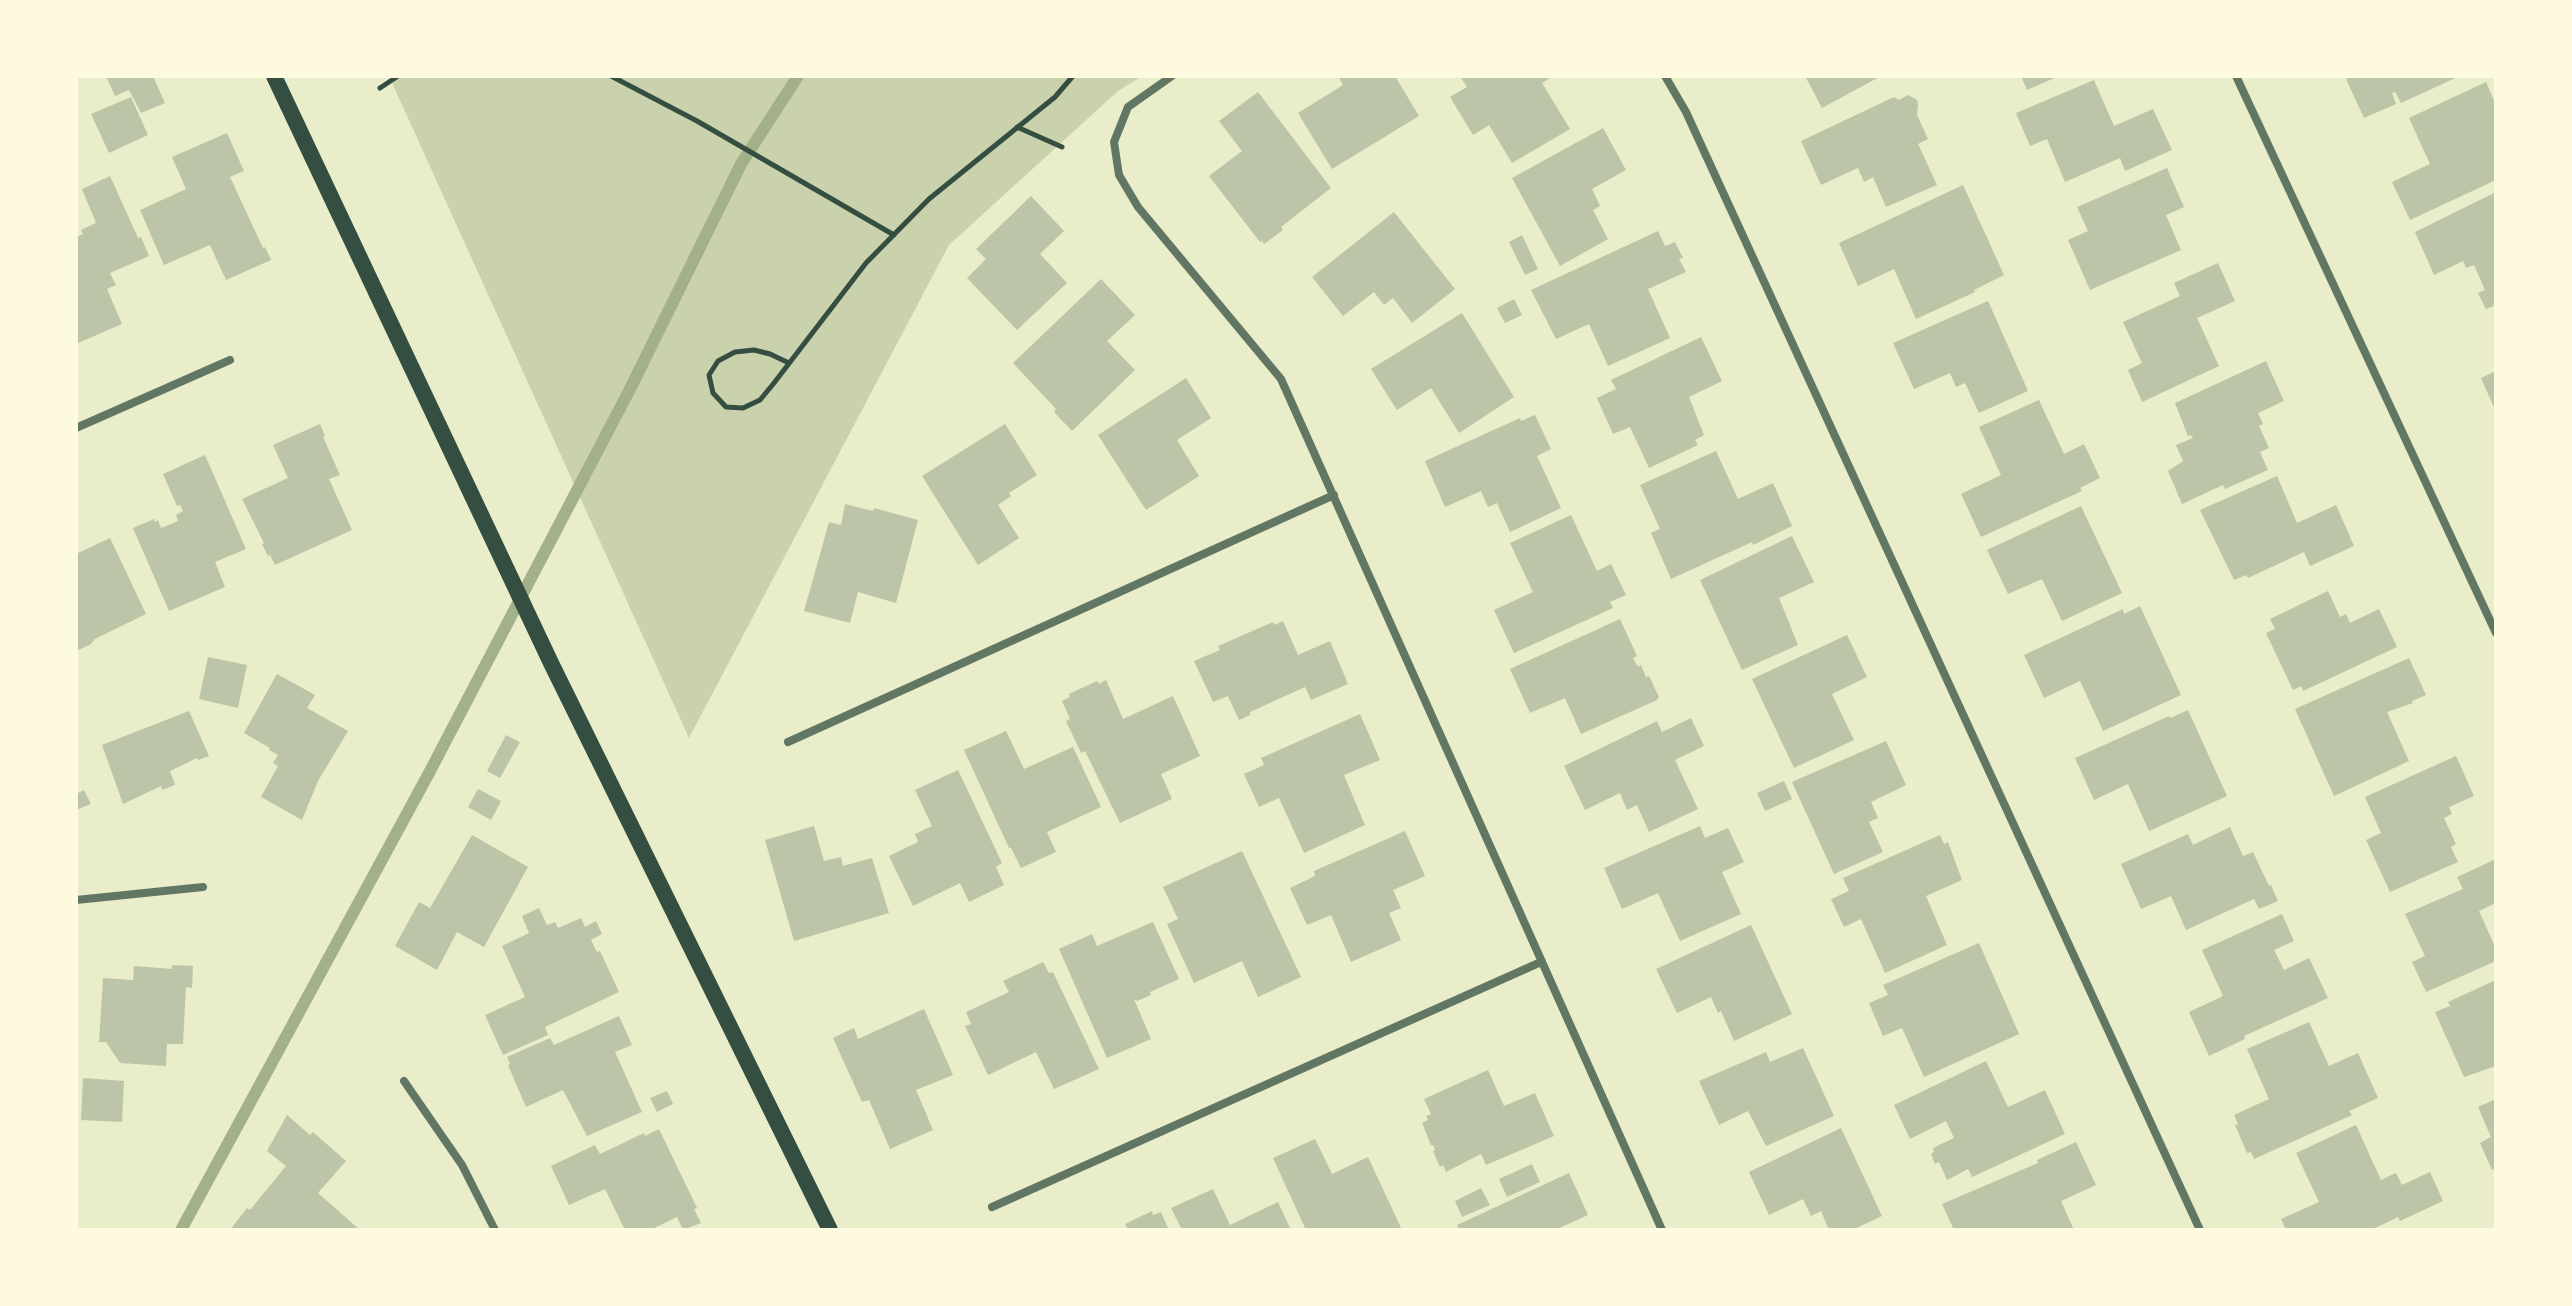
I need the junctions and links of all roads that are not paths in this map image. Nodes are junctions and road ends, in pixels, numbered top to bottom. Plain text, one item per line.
1 (274, 76) edge
2 (1172, 76) edge
3 (1665, 76) edge
4 (2236, 76) edge
5 (230, 360) dead end
6 (76, 428) edge
7 (1334, 495) junction
8 (2496, 633) edge
9 (788, 742) dead end
10 (203, 887) dead end
11 (76, 900) edge
12 (1541, 962) junction
13 (404, 1081) dead end
14 (992, 1207) dead end
15 (828, 1229) edge
16 (495, 1230) edge
17 (1662, 1230) edge
18 (2200, 1230) edge

1 - 15 main road
2 - 7 street
3 - 18 street
4 - 8 street
5 - 6 street
7 - 9 street
7 - 12 street
10 - 11 street
12 - 14 street
12 - 17 street
13 - 16 street

